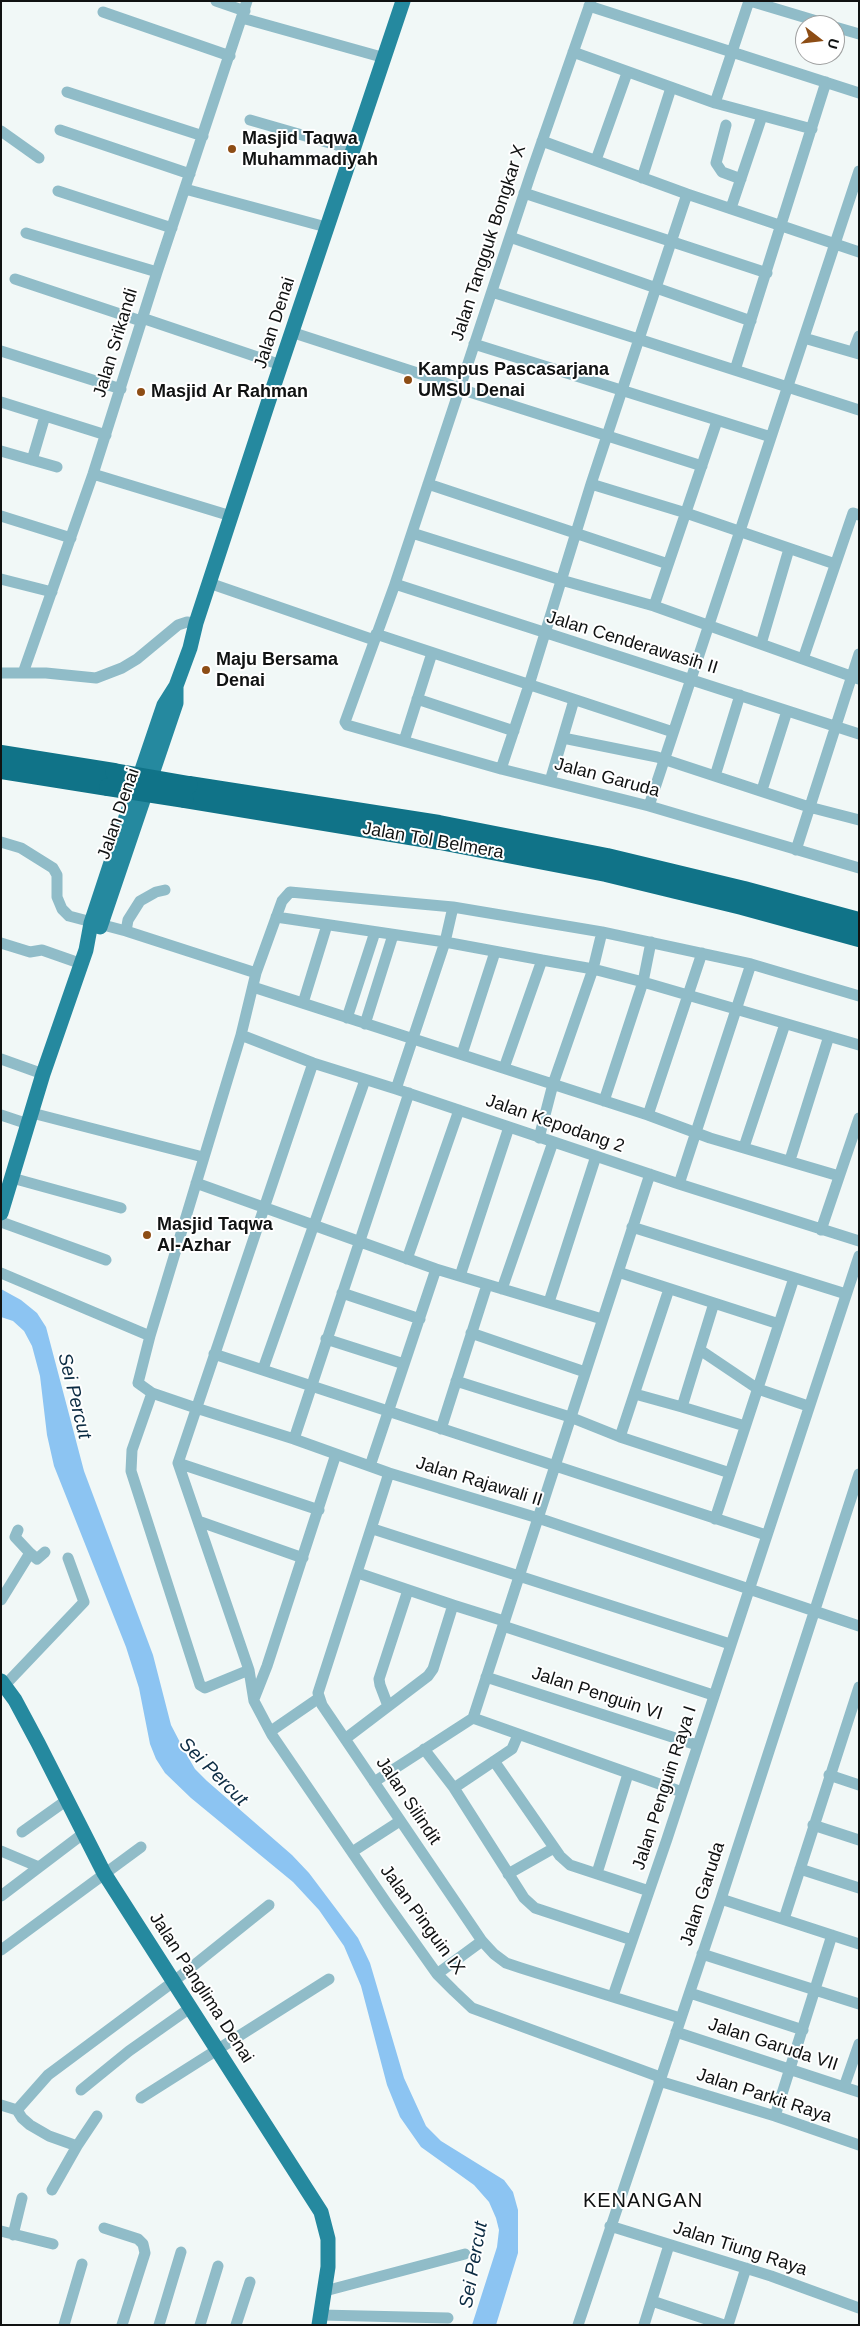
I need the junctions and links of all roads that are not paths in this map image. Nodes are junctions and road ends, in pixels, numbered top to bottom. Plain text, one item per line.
1 (216, 1) edge
2 (403, 1) edge
3 (750, 1) edge
4 (590, 4) edge
5 (771, 4) edge
6 (245, 10) edge
7 (103, 12) dead end
8 (802, 15) edge
9 (845, 30) edge
10 (859, 34) edge
11 (573, 52) junction
12 (732, 53) junction
13 (230, 56) junction
14 (385, 58) junction
15 (628, 72) junction
16 (826, 82) junction
17 (671, 88) junction
18 (67, 92) dead end
19 (859, 93) edge
20 (715, 103) junction
21 (762, 116) junction
22 (250, 120) dead end
23 (726, 125) dead end
24 (812, 129) junction
25 (60, 130) dead end
26 (1, 131) edge
27 (203, 136) junction
28 (542, 141) junction
29 (354, 150) junction
30 (39, 158) dead end
31 (596, 160) junction
32 (859, 171) edge
33 (190, 174) junction
34 (642, 178) junction
35 (741, 179) junction
36 (185, 189) junction
37 (58, 192) dead end
38 (524, 194) junction
39 (688, 194) junction
40 (730, 208) junction
41 (780, 227) junction
42 (172, 228) junction
43 (326, 228) junction
44 (26, 233) dead end
45 (510, 237) junction
46 (672, 242) junction
47 (835, 244) junction
48 (859, 252) edge
49 (157, 272) junction
50 (767, 272) junction
51 (15, 279) dead end
52 (656, 287) junction
53 (492, 292) junction
54 (141, 320) junction
55 (751, 321) junction
56 (291, 332) junction
57 (859, 336) edge
58 (804, 338) junction
59 (638, 339) junction
60 (474, 344) junction
61 (1, 351) edge
62 (856, 353) edge
63 (281, 365) junction
64 (735, 370) junction
65 (453, 385) junction
66 (788, 386) junction
67 (121, 389) junction
68 (622, 390) junction
69 (1, 402) edge
70 (859, 410) edge
71 (45, 416) junction
72 (717, 421) junction
73 (106, 435) junction
74 (607, 436) junction
75 (771, 438) junction
76 (1, 450) edge
77 (32, 460) junction
78 (702, 466) junction
79 (57, 467) dead end
80 (93, 474) junction
81 (428, 484) junction
82 (591, 484) junction
83 (686, 512) junction
84 (859, 515) edge
85 (1, 516) edge
86 (231, 516) junction
87 (740, 531) junction
88 (576, 532) junction
89 (412, 533) junction
90 (71, 538) junction
91 (789, 549) junction
92 (668, 564) junction
93 (835, 564) junction
94 (1, 579) edge
95 (561, 580) junction
96 (209, 583) junction
97 (395, 584) junction
98 (52, 592) junction
99 (654, 606) junction
100 (196, 623) junction
101 (708, 626) junction
102 (545, 634) junction
103 (375, 637) junction
104 (761, 644) junction
105 (432, 652) junction
106 (859, 654) edge
107 (803, 659) junction
108 (1, 673) edge
109 (23, 673) junction
110 (855, 678) edge
111 (691, 679) junction
112 (529, 685) junction
113 (740, 695) junction
114 (417, 699) junction
115 (574, 700) junction
116 (788, 710) junction
117 (346, 723) joint
118 (834, 726) junction
119 (514, 731) junction
120 (674, 732) junction
121 (859, 734) edge
122 (563, 738) junction
123 (404, 741) junction
124 (1, 754) edge
125 (664, 760) junction
126 (501, 769) junction
127 (1, 770) edge
128 (715, 776) junction
129 (111, 779) junction
130 (550, 781) junction
131 (762, 790) junction
132 (187, 792) junction
133 (649, 806) junction
134 (809, 807) junction
135 (859, 820) edge
136 (1, 842) edge
137 (796, 850) junction
138 (859, 868) edge
139 (165, 890) dead end
140 (453, 906) junction
141 (276, 917) junction
142 (859, 921) edge
143 (97, 924) junction
144 (327, 925) junction
145 (126, 931) junction
146 (375, 932) junction
147 (602, 932) junction
148 (393, 935) junction
149 (859, 938) edge
150 (445, 942) junction
151 (651, 942) junction
152 (1, 943) edge
153 (495, 952) junction
154 (702, 953) junction
155 (84, 957) junction
156 (542, 960) junction
157 (751, 964) junction
158 (593, 969) junction
159 (256, 973) junction
160 (643, 982) junction
161 (254, 987) junction
162 (688, 995) junction
163 (859, 996) edge
164 (303, 1004) junction
165 (736, 1009) junction
166 (347, 1018) junction
167 (365, 1024) junction
168 (785, 1024) junction
169 (241, 1035) junction
170 (829, 1036) junction
171 (413, 1038) junction
172 (859, 1045) edge
173 (462, 1054) junction
174 (1, 1059) edge
175 (312, 1063) junction
176 (504, 1068) junction
177 (43, 1074) junction
178 (365, 1080) junction
179 (553, 1084) junction
180 (396, 1088) junction
181 (409, 1093) junction
182 (604, 1101) junction
183 (459, 1110) junction
184 (1, 1115) edge
185 (648, 1115) junction
186 (30, 1118) junction
187 (859, 1118) edge
188 (509, 1127) junction
189 (696, 1132) junction
190 (539, 1138) junction
191 (553, 1142) junction
192 (744, 1147) junction
193 (596, 1156) junction
194 (203, 1157) junction
195 (790, 1160) junction
196 (650, 1174) junction
197 (839, 1176) junction
198 (12, 1178) junction
199 (196, 1183) junction
200 (678, 1184) junction
201 (264, 1206) junction
202 (121, 1208) dead end
203 (1, 1212) edge
204 (1, 1222) edge
205 (313, 1227) junction
206 (632, 1228) junction
207 (820, 1230) junction
208 (859, 1241) edge
209 (360, 1243) junction
210 (859, 1256) edge
211 (407, 1259) junction
212 (106, 1260) dead end
213 (436, 1269) junction
214 (618, 1272) junction
215 (1, 1273) edge
216 (460, 1276) junction
217 (794, 1278) junction
218 (487, 1285) junction
219 (502, 1289) junction
220 (669, 1289) junction
221 (342, 1294) junction
222 (846, 1294) junction
223 (549, 1302) junction
224 (714, 1303) junction
225 (420, 1319) junction
226 (602, 1319) junction
227 (779, 1324) junction
228 (471, 1333) junction
229 (150, 1336) junction
230 (326, 1339) junction
231 (700, 1350) junction
232 (214, 1354) junction
233 (404, 1364) junction
234 (263, 1370) junction
235 (585, 1372) junction
236 (456, 1381) junction
237 (312, 1385) junction
238 (758, 1389) junction
239 (152, 1393) junction
240 (634, 1394) junction
241 (808, 1406) junction
242 (682, 1407) junction
243 (196, 1408) junction
244 (388, 1412) junction
245 (570, 1418) junction
246 (745, 1426) junction
247 (440, 1429) junction
248 (620, 1437) junction
249 (294, 1439) junction
250 (336, 1454) junction
251 (178, 1463) junction
252 (370, 1466) junction
253 (555, 1466) junction
254 (389, 1473) junction
255 (730, 1473) junction
256 (859, 1474) edge
257 (319, 1510) junction
258 (538, 1518) junction
259 (715, 1519) junction
260 (198, 1521) junction
261 (373, 1529) junction
262 (18, 1530) dead end
263 (766, 1535) junction
264 (45, 1552) dead end
265 (30, 1553) junction
266 (68, 1558) dead end
267 (303, 1558) junction
268 (358, 1572) junction
269 (519, 1575) junction
270 (748, 1589) junction
271 (408, 1590) junction
272 (1, 1600) edge
273 (453, 1605) junction
274 (814, 1611) junction
275 (503, 1624) junction
276 (859, 1626) edge
277 (730, 1644) junction
278 (250, 1670) junction
279 (486, 1677) junction
280 (3, 1683) edge
281 (858, 1693) edge
282 (714, 1695) junction
283 (319, 1698) junction
284 (254, 1701) junction
285 (388, 1706) junction
286 (472, 1718) junction
287 (271, 1732) junction
288 (518, 1735) junction
289 (345, 1739) junction
290 (697, 1745) junction
291 (424, 1749) junction
292 (494, 1761) junction
293 (628, 1774) junction
294 (829, 1775) junction
295 (374, 1782) junction
296 (859, 1784) edge
297 (454, 1788) junction
298 (682, 1792) junction
299 (67, 1800) junction
300 (400, 1821) junction
301 (814, 1825) junction
302 (22, 1832) dead end
303 (84, 1833) junction
304 (859, 1840) edge
305 (141, 1847) dead end
306 (554, 1848) junction
307 (1, 1851) edge
308 (352, 1852) junction
309 (39, 1867) junction
310 (800, 1869) junction
311 (104, 1873) junction
312 (597, 1873) junction
313 (508, 1874) junction
314 (859, 1888) edge
315 (649, 1891) junction
316 (1, 1896) edge
317 (721, 1899) junction
318 (269, 1905) dead end
319 (784, 1920) junction
320 (832, 1935) junction
321 (632, 1940) junction
322 (482, 1941) junction
323 (859, 1944) edge
324 (1, 1950) edge
325 (702, 1954) junction
326 (437, 1974) junction
327 (329, 1979) dead end
328 (173, 1982) junction
329 (815, 1989) junction
330 (690, 1993) junction
331 (613, 1996) junction
332 (859, 2004) edge
333 (190, 2008) junction
334 (680, 2018) junction
335 (803, 2030) junction
336 (676, 2032) junction
337 (859, 2044) edge
338 (218, 2049) junction
339 (791, 2068) junction
340 (660, 2079) junction
341 (844, 2087) junction
342 (81, 2090) dead end
343 (859, 2092) edge
344 (141, 2098) dead end
345 (1, 2105) edge
346 (17, 2110) junction
347 (98, 2116) dead end
348 (775, 2116) junction
349 (859, 2145) edge
350 (77, 2146) junction
351 (52, 2190) dead end
352 (22, 2198) dead end
353 (610, 2226) junction
354 (104, 2228) dead end
355 (1, 2231) edge
356 (13, 2234) junction
357 (53, 2244) dead end
358 (669, 2245) junction
359 (181, 2252) dead end
360 (465, 2254) dead end
361 (82, 2264) dead end
362 (218, 2266) dead end
363 (746, 2268) junction
364 (250, 2282) dead end
365 (325, 2291) junction
366 (652, 2301) junction
367 (859, 2308) edge
368 (448, 2318) dead end
369 (320, 2320) edge
370 (64, 2325) edge
371 (122, 2325) edge
372 (159, 2325) edge
373 (200, 2325) edge
374 (236, 2325) edge
375 (578, 2325) edge
376 (644, 2325) edge
377 (726, 2325) edge

1 - 6 street
2 - 14 main road, Jalan Denai
3 - 5 street
3 - 12 street
4 - 11 street, Jalan Tangguk Bongkar X
4 - 12 street
5 - 8 street
6 - 13 street, Jalan Srikandi
6 - 14 street
7 - 13 street
9 - 10 street
11 - 15 street
11 - 28 street, Jalan Tangguk Bongkar X
12 - 16 street
12 - 20 street
13 - 27 street, Jalan Srikandi
14 - 29 main road, Jalan Denai
15 - 17 street
15 - 31 street
16 - 19 street
16 - 24 street
17 - 20 street
17 - 34 street
18 - 27 street
20 - 21 street
21 - 24 street
21 - 35 street
22 - 29 street
23 - 35 street
24 - 41 street
25 - 33 street
26 - 30 street
27 - 33 street, Jalan Srikandi
28 - 31 street
28 - 38 street, Jalan Tangguk Bongkar X
29 - 43 main road, Jalan Denai
31 - 34 street
32 - 47 street
33 - 36 street, Jalan Srikandi
34 - 39 street
35 - 40 street
36 - 42 street, Jalan Srikandi
36 - 43 street
37 - 42 street
38 - 45 street, Jalan Tangguk Bongkar X
38 - 46 street
39 - 40 street
39 - 46 street
40 - 41 street
41 - 47 street
41 - 50 street
42 - 49 street, Jalan Srikandi
43 - 56 main road, Jalan Denai
44 - 49 street
45 - 52 street
45 - 53 street, Jalan Tangguk Bongkar X
46 - 50 street
46 - 52 street
47 - 48 street
47 - 58 street
49 - 54 street, Jalan Srikandi
50 - 55 street
51 - 54 street
52 - 55 street
52 - 59 street
53 - 59 street
53 - 60 street, Jalan Tangguk Bongkar X
54 - 63 street
54 - 67 street, Jalan Srikandi
55 - 64 street
56 - 63 main road, Jalan Denai
56 - 65 street
57 - 62 street
58 - 62 street
58 - 66 street
59 - 64 street
59 - 68 street
60 - 65 street, Jalan Tangguk Bongkar X
60 - 68 street
61 - 67 street
63 - 86 main road, Jalan Denai
64 - 66 street
65 - 74 street
65 - 81 street, Jalan Tangguk Bongkar X
66 - 70 street
66 - 75 street
67 - 73 street, Jalan Srikandi
68 - 72 street
68 - 74 street
69 - 71 street
71 - 73 street
71 - 77 street
72 - 75 street
72 - 78 street
73 - 80 street, Jalan Srikandi
74 - 78 street
74 - 82 street
75 - 87 street
76 - 77 street
77 - 79 street
78 - 83 street
80 - 86 street
80 - 90 street, Jalan Srikandi
81 - 88 street
81 - 89 street, Jalan Tangguk Bongkar X
82 - 83 street
82 - 88 street
83 - 87 street
83 - 92 street
84 - 93 street
85 - 90 street
86 - 96 main road, Jalan Denai
87 - 91 street
87 - 101 street
88 - 92 street
88 - 95 street
89 - 95 street
89 - 97 street, Jalan Tangguk Bongkar X
90 - 98 street, Jalan Srikandi
91 - 93 street
91 - 104 street
92 - 99 street
93 - 107 street
94 - 98 street
95 - 99 street
95 - 102 street
96 - 100 main road, Jalan Denai
96 - 103 street
97 - 102 street, Jalan Cenderawasih II
97 - 103 street, Jalan Tangguk Bongkar X
98 - 109 street, Jalan Srikandi
99 - 101 street
100 - 109 street
100 - 143 main road, Jalan Denai
101 - 104 street
101 - 111 street
102 - 111 street, Jalan Cenderawasih II
102 - 112 street
103 - 105 street
103 - 117 street, Jalan Tangguk Bongkar X
104 - 107 street
105 - 112 street
105 - 114 street
106 - 110 street
107 - 110 street
108 - 109 street
110 - 118 street
111 - 113 street, Jalan Cenderawasih II
111 - 120 street
112 - 115 street
112 - 119 street
113 - 116 street, Jalan Cenderawasih II
113 - 128 street
114 - 119 street
114 - 123 street
115 - 120 street
115 - 122 street
116 - 118 street, Jalan Cenderawasih II
116 - 131 street
117 - 123 street, Jalan Garuda
118 - 121 street, Jalan Cenderawasih II
118 - 134 street
119 - 126 street
120 - 125 street
122 - 125 street
122 - 130 street
123 - 126 street, Jalan Garuda
124 - 129 highway, Jalan Tol Belmera
125 - 128 street
125 - 133 street
126 - 130 street, Jalan Garuda
127 - 129 highway, Jalan Tol Belmera
128 - 131 street
129 - 132 highway, Jalan Tol Belmera, bridge
130 - 133 street, Jalan Garuda
131 - 134 street
132 - 142 highway, Jalan Tol Belmera
132 - 149 highway, Jalan Tol Belmera
133 - 137 street, Jalan Garuda
134 - 135 street
134 - 137 street
136 - 143 street
137 - 138 street, Jalan Garuda
139 - 145 street
140 - 141 street
140 - 147 street
140 - 150 street
141 - 144 street
141 - 159 street
143 - 145 street
143 - 155 main road, Jalan Denai
144 - 146 street
144 - 164 street
145 - 159 street
146 - 148 street
146 - 166 street
147 - 151 street
147 - 158 street
148 - 150 street
148 - 167 street
150 - 153 street
150 - 171 street
151 - 154 street
151 - 160 street
152 - 155 street
153 - 156 street
153 - 173 street
154 - 157 street
154 - 162 street
155 - 177 main road, Jalan Denai
156 - 158 street
156 - 176 street
157 - 163 street
157 - 165 street
158 - 160 street
158 - 179 street
159 - 161 street
160 - 162 street
160 - 182 street
161 - 164 street
161 - 169 street
162 - 165 street
162 - 185 street
164 - 166 street
165 - 168 street
165 - 189 street
166 - 167 street
167 - 171 street
168 - 170 street
168 - 192 street
169 - 175 street, Jalan Kepodang 2
169 - 194 street
170 - 172 street
170 - 195 street
171 - 173 street
171 - 180 street
173 - 176 street
174 - 177 street
175 - 178 street, Jalan Kepodang 2
175 - 201 street
176 - 179 street
177 - 186 main road, Jalan Denai
178 - 180 street, Jalan Kepodang 2
178 - 205 street
179 - 182 street
179 - 190 street
180 - 181 street, Jalan Kepodang 2
181 - 183 street, Jalan Kepodang 2
181 - 209 street
182 - 185 street
183 - 188 street, Jalan Kepodang 2
183 - 211 street
184 - 186 street
185 - 189 street
186 - 194 street
186 - 198 main road, Jalan Denai
187 - 197 street
188 - 190 street, Jalan Kepodang 2
188 - 216 street
189 - 192 street
189 - 200 street
190 - 191 street, Jalan Kepodang 2
191 - 193 street, Jalan Kepodang 2
191 - 219 street
192 - 195 street
193 - 196 street, Jalan Kepodang 2
193 - 223 street
194 - 199 street
195 - 197 street
196 - 200 street, Jalan Kepodang 2
196 - 206 street
197 - 207 street
198 - 202 street
198 - 203 main road, Jalan Denai
199 - 201 street
199 - 229 street
200 - 207 street, Jalan Kepodang 2
201 - 205 street
201 - 232 street
204 - 212 street
205 - 209 street
205 - 234 street
206 - 214 street
206 - 217 street
207 - 208 street, Jalan Kepodang 2
209 - 211 street
209 - 221 street
210 - 222 street, Jalan Penguin Raya I
211 - 213 street
213 - 216 street
213 - 225 street
214 - 220 street
214 - 226 street
215 - 229 street
216 - 218 street
217 - 222 street
217 - 227 street
218 - 219 street
218 - 228 street
219 - 223 street
220 - 224 street
220 - 240 street
221 - 225 street
221 - 230 street
222 - 241 street, Jalan Penguin Raya I
223 - 226 street
224 - 227 street
224 - 231 street
225 - 233 street
226 - 235 street
227 - 238 street
228 - 235 street
228 - 236 street
229 - 239 street, Jalan Rajawali II
230 - 233 street
230 - 237 street
231 - 238 street
231 - 242 street
232 - 234 street
232 - 243 street
233 - 244 street
234 - 237 street
235 - 245 street
236 - 245 street
236 - 247 street
237 - 244 street
237 - 249 street
238 - 241 street
238 - 246 street
239 - 243 street, Jalan Rajawali II
239 - 278 street
240 - 242 street
240 - 248 street
241 - 263 street, Jalan Penguin Raya I
242 - 246 street
243 - 249 street, Jalan Rajawali II
243 - 251 street
244 - 247 street
244 - 252 street
245 - 248 street
245 - 253 street
246 - 255 street
247 - 253 street
248 - 255 street
249 - 250 street, Jalan Rajawali II
250 - 252 street, Jalan Rajawali II
250 - 257 street
251 - 257 street
251 - 260 street
252 - 254 street, Jalan Rajawali II
253 - 258 street
253 - 259 street
254 - 258 street, Jalan Rajawali II
254 - 261 street
255 - 259 street
256 - 274 street, Jalan Garuda
257 - 267 street
258 - 269 street
258 - 270 street, Jalan Rajawali II
259 - 263 street
260 - 267 street
260 - 278 street
261 - 268 street
261 - 269 street
262 - 265 street
263 - 270 street, Jalan Penguin Raya I
264 - 265 street
265 - 272 street
266 - 280 street
267 - 284 street
268 - 271 street
268 - 283 street
269 - 275 street
269 - 277 street
270 - 274 street, Jalan Rajawali II
270 - 277 street, Jalan Penguin Raya I
271 - 273 street
271 - 285 street
273 - 275 street
273 - 285 street
274 - 276 street, Jalan Rajawali II
274 - 317 street, Jalan Garuda
275 - 279 street
275 - 282 street
277 - 282 street, Jalan Penguin Raya I
278 - 284 street
279 - 286 street
279 - 290 street, Jalan Penguin VI
280 - 299 main road, Jalan Panglima Denai
281 - 294 street
282 - 290 street, Jalan Penguin Raya I
283 - 287 street
283 - 289 street, Jalan Silindit
284 - 287 street, Jalan Pinguin IX
285 - 289 street
286 - 288 street
286 - 291 street
287 - 308 street, Jalan Pinguin IX
288 - 292 street
288 - 293 street
289 - 295 street, Jalan Silindit
290 - 298 street, Jalan Penguin Raya I
291 - 295 street
291 - 297 street
292 - 297 street
292 - 306 street
293 - 298 street
293 - 312 street
294 - 296 street
294 - 301 street
295 - 300 street, Jalan Silindit
297 - 313 street
298 - 315 street, Jalan Penguin Raya I
299 - 302 street
299 - 303 main road, Jalan Panglima Denai
300 - 308 street
300 - 322 street, Jalan Silindit
301 - 304 street
301 - 310 street
303 - 309 street
303 - 311 main road, Jalan Panglima Denai
305 - 311 street
306 - 312 street
306 - 313 street
307 - 309 street
308 - 326 street, Jalan Pinguin IX
309 - 316 street
310 - 314 street
310 - 319 street
311 - 324 street
311 - 328 main road, Jalan Panglima Denai
312 - 315 street
313 - 321 street
315 - 321 street, Jalan Penguin Raya I
317 - 319 street
317 - 325 street, Jalan Garuda
318 - 328 street
319 - 320 street
320 - 323 street
320 - 329 street
321 - 331 street, Jalan Penguin Raya I
322 - 326 street
322 - 331 street, Jalan Silindit
325 - 329 street
325 - 330 street, Jalan Garuda
326 - 340 street, Jalan Pinguin IX
327 - 338 street
328 - 333 main road, Jalan Panglima Denai
328 - 346 street
329 - 332 street
329 - 335 street
330 - 334 street, Jalan Garuda
330 - 335 street
331 - 334 street, Jalan Silindit
333 - 338 main road, Jalan Panglima Denai
333 - 342 street
334 - 336 street, Jalan Garuda
335 - 339 street
336 - 339 street, Jalan Garuda VII
336 - 340 street, Jalan Garuda
337 - 341 street
338 - 344 street
338 - 365 main road, Jalan Panglima Denai
339 - 341 street, Jalan Garuda VII
339 - 348 street
340 - 348 street, Jalan Parkit Raya
340 - 353 street, Jalan Garuda
341 - 343 street, Jalan Garuda VII
345 - 346 street
346 - 350 street
347 - 350 street
348 - 349 street, Jalan Parkit Raya
350 - 351 street
352 - 356 street
353 - 358 street, Jalan Tiung Raya
353 - 375 street, Jalan Garuda
354 - 371 street
355 - 356 street
356 - 357 street
358 - 363 street, Jalan Tiung Raya
358 - 366 street
359 - 372 street
360 - 365 street
361 - 370 street
362 - 373 street
363 - 367 street, Jalan Tiung Raya
363 - 377 street
364 - 374 street
365 - 369 main road, Jalan Panglima Denai
366 - 376 street
366 - 377 street
368 - 369 street

